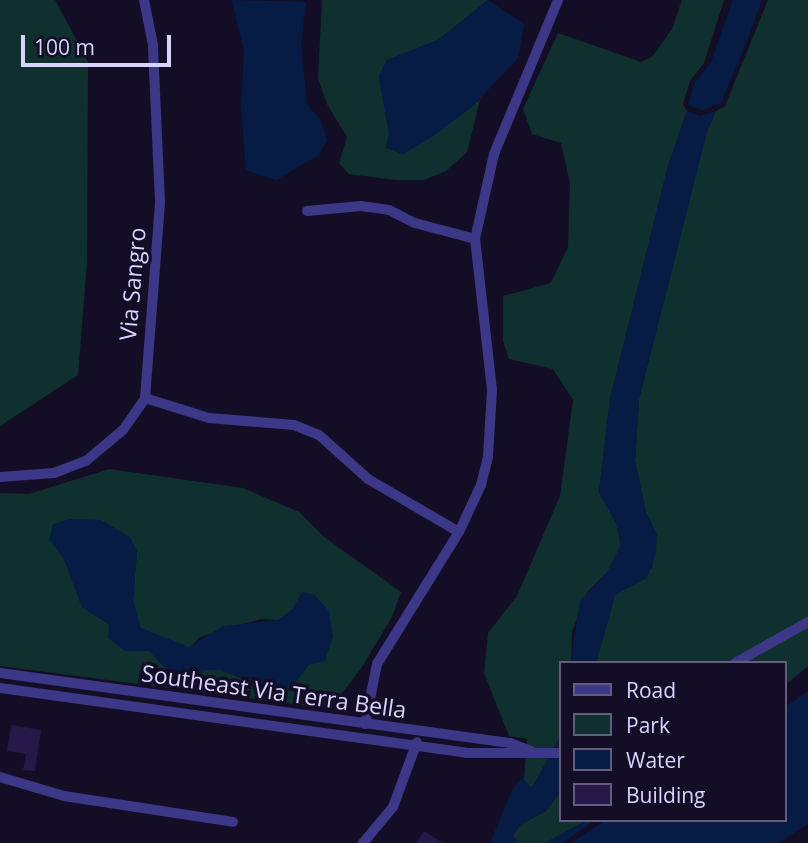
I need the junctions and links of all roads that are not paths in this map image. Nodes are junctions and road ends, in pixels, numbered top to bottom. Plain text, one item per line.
1 (144, 0) edge
2 (558, 0) edge
3 (307, 211) dead end
4 (475, 239) junction
5 (145, 398) junction
6 (0, 477) edge
7 (459, 532) junction
8 (808, 622) edge
9 (739, 661) edge
10 (0, 673) edge
11 (0, 688) edge
12 (365, 724) junction
13 (420, 733) junction
14 (415, 747) junction
15 (560, 753) edge
16 (540, 754) junction
17 (0, 777) edge
18 (233, 822) dead end
19 (363, 843) edge

1 - 5 street, Via Sangro
2 - 4 street
3 - 4 street
4 - 7 street
5 - 6 street
5 - 7 street
7 - 12 street
8 - 9 street
10 - 12 street, Southeast Via Terra Bella
11 - 14 street, Southeast Via Terra Bella
12 - 13 street, Southeast Via Terra Bella
13 - 14 street
13 - 16 street, Southeast Via Terra Bella
14 - 16 street, Southeast Via Terra Bella
14 - 19 street
15 - 16 street, Southeast Via Terra Bella
17 - 18 street

